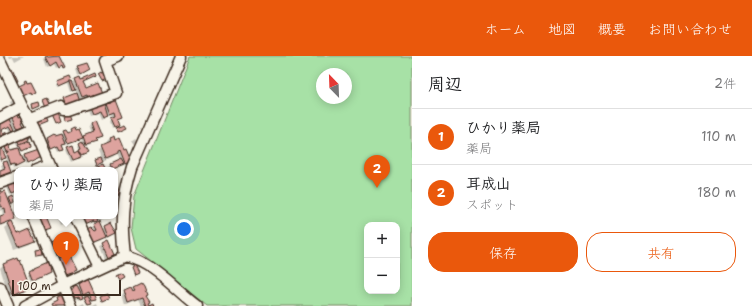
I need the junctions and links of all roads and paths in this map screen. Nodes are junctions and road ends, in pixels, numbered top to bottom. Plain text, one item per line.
1 (118, 56) edge
2 (181, 56) edge
3 (0, 60) edge
4 (22, 106) junction
5 (0, 118) edge
6 (32, 123) junction
7 (0, 143) edge
8 (51, 167) edge
9 (14, 178) edge
10 (0, 183) edge
11 (34, 219) edge
12 (76, 219) edge
13 (125, 256) junction
14 (100, 268) junction
15 (62, 286) junction
16 (0, 287) edge
17 (8, 306) edge
18 (25, 306) edge
19 (71, 306) edge
20 (197, 306) edge

1 - 6 street
2 - 13 street
3 - 4 street
4 - 5 street
4 - 6 street
6 - 7 street
6 - 8 street
9 - 10 street
11 - 15 street
12 - 14 street
13 - 14 street
13 - 20 street
14 - 15 street
15 - 18 street
15 - 19 street
16 - 17 street

